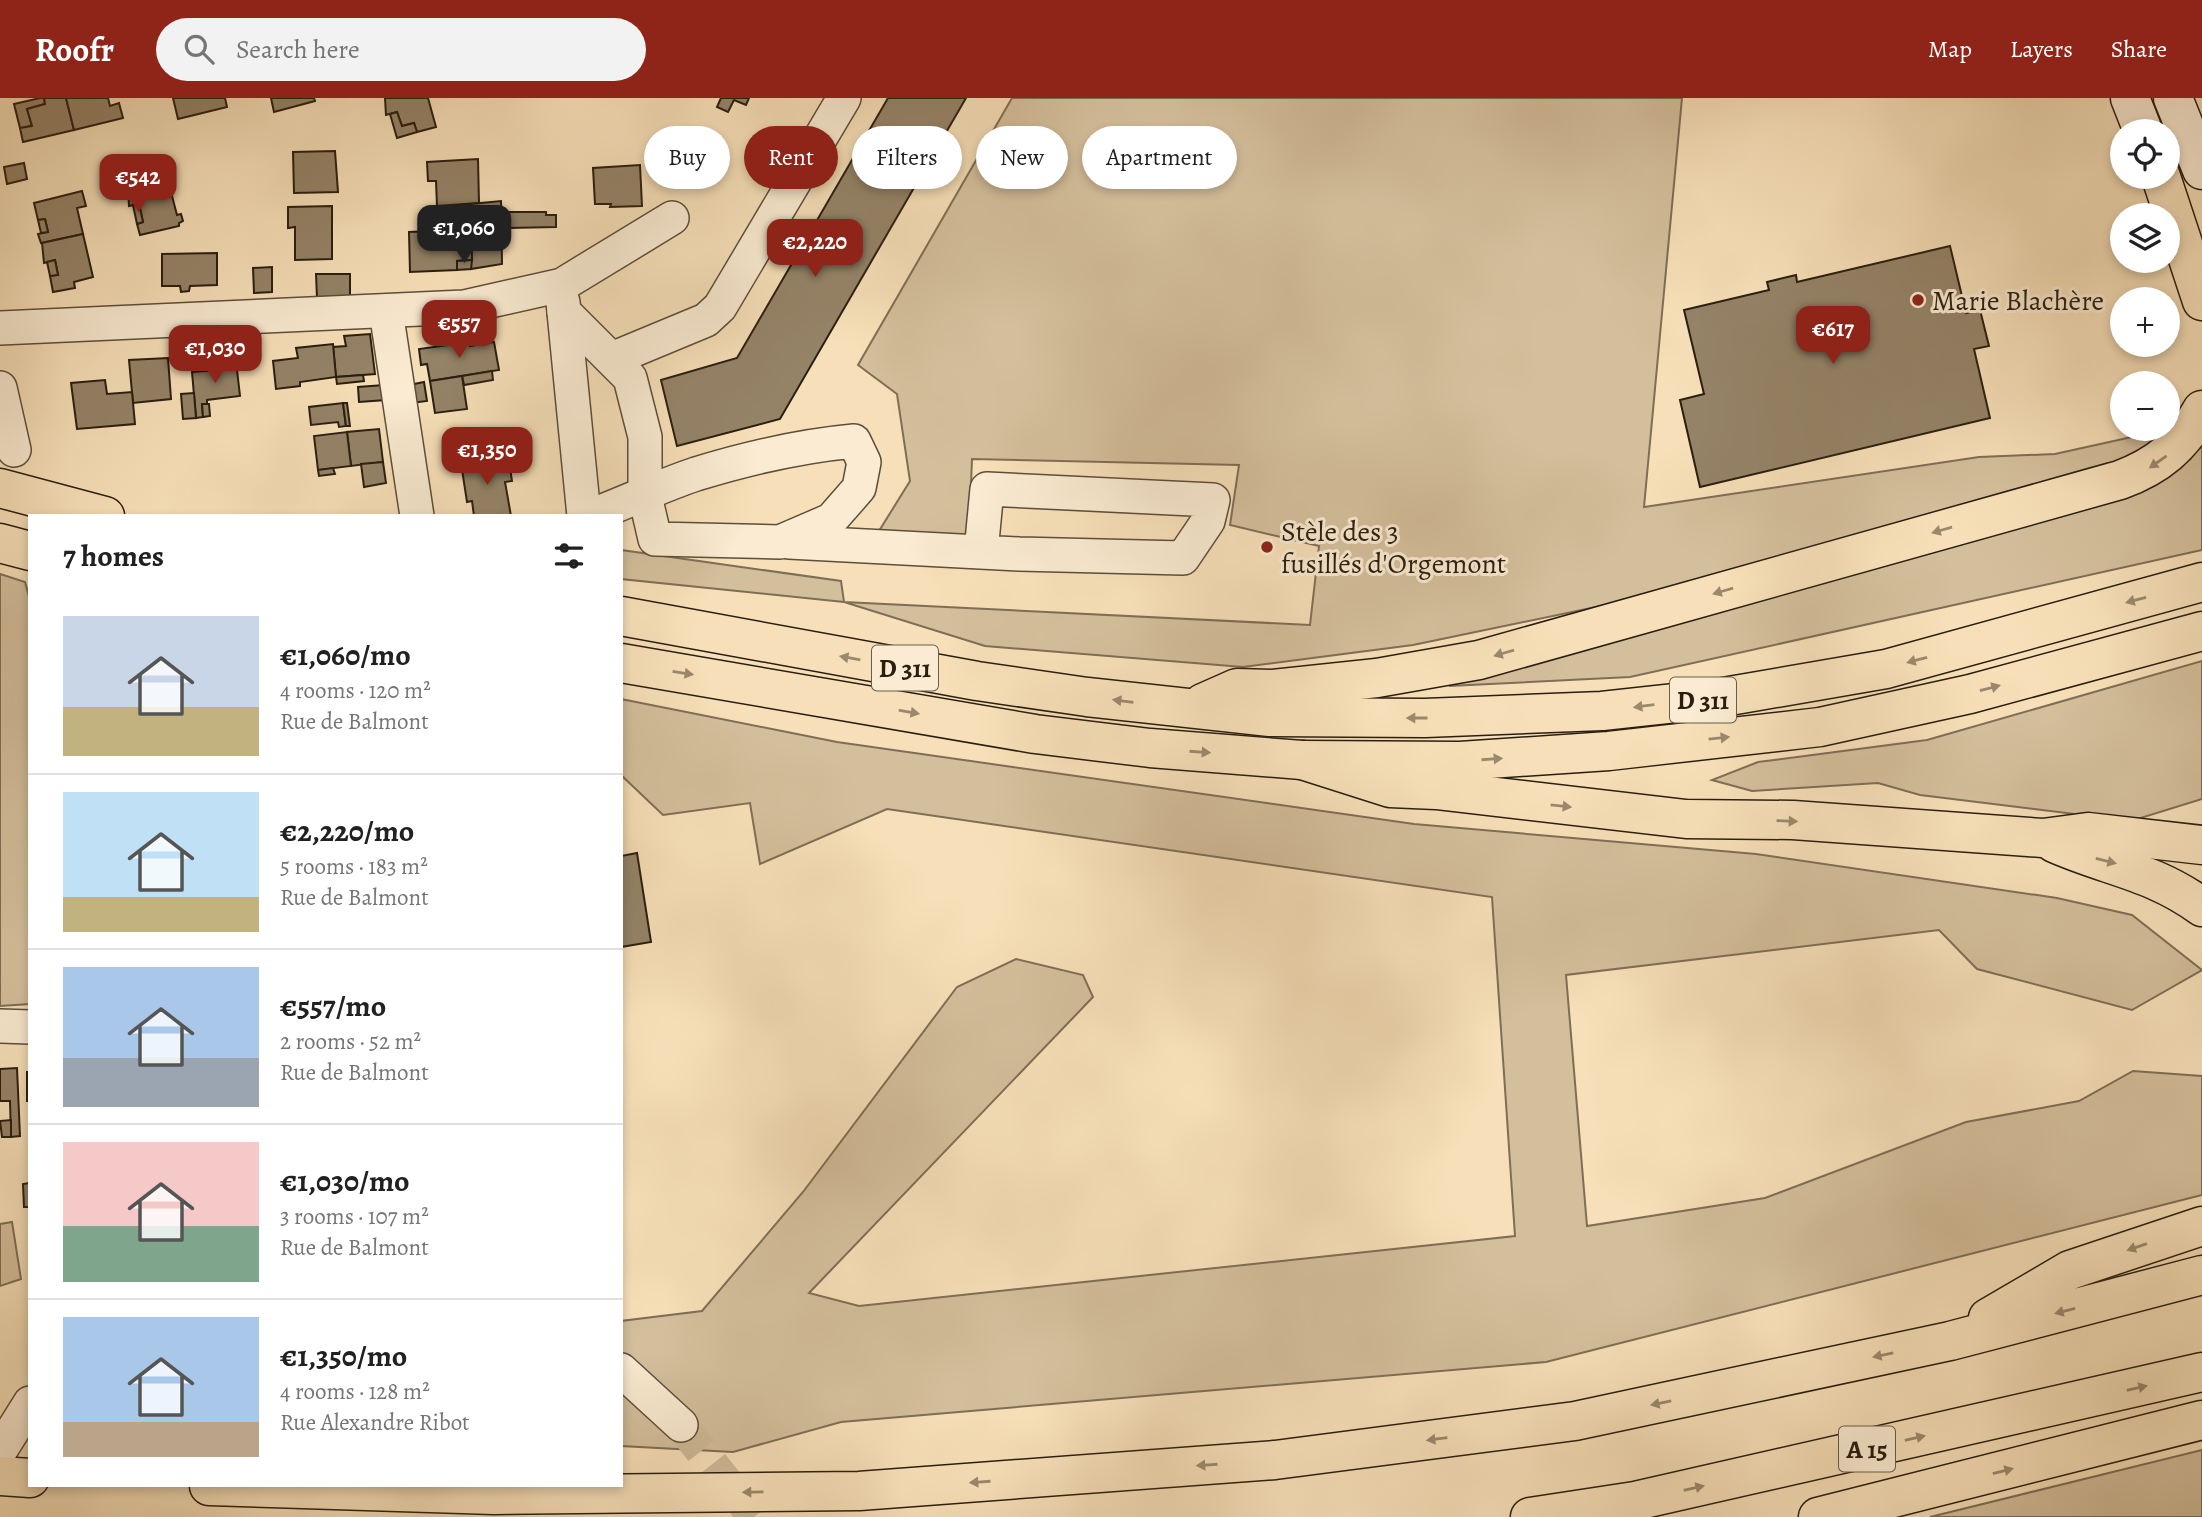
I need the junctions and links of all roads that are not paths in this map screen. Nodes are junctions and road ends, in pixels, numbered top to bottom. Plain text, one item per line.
1 (844, 98) edge
2 (2130, 98) edge
3 (2173, 98) edge
4 (2138, 119) edge
5 (2202, 170) edge
6 (2165, 189) edge
7 (672, 218) dead end
8 (563, 299) junction
9 (2202, 301) edge
10 (386, 311) junction
11 (0, 328) edge
12 (612, 359) junction
13 (0, 388) edge
14 (2202, 410) edge
15 (14, 450) dead end
16 (0, 488) edge
17 (645, 496) junction
18 (98, 514) edge
19 (417, 514) edge
20 (584, 514) edge
21 (596, 514) edge
22 (780, 541) junction
23 (0, 543) edge
24 (28, 550) edge
25 (981, 552) junction
26 (2202, 582) edge
27 (623, 616) edge
28 (2202, 631) edge
29 (623, 663) edge
30 (1191, 709) junction
31 (1302, 760) junction
32 (2043, 838) junction
33 (2202, 845) edge
34 (2202, 908) edge
35 (0, 1027) edge
36 (28, 1027) edge
37 (2202, 1226) edge
38 (2202, 1275) edge
39 (1950, 1340) junction
40 (623, 1372) edge
41 (2202, 1372) edge
42 (28, 1406) edge
43 (2202, 1420) edge
44 (681, 1425) tunnel mouth
45 (0, 1451) edge
46 (0, 1476) edge
47 (28, 1478) edge
48 (241, 1487) edge
49 (1530, 1517) edge
50 (1818, 1517) edge

1 - 12 street
2 - 4 main road
3 - 5 main road
6 - 9 main road
7 - 8 street
8 - 10 street
8 - 12 street
8 - 20 street
10 - 11 street
10 - 19 street
12 - 17 street
13 - 15 street
14 -> 30 main road
16 - 18 main road
17 - 21 street
17 - 22 street
17 - 22 street
22 - 25 street
23 - 24 main road
25 - 25 street
26 -> 30 main road, D 311
30 -> 27 main road, D 311
31 -> 28 main road
29 -> 31 main road, D 311
31 -> 32 main road, D 311
32 - 33 main road, D 311
32 -> 34 main road, D 311
35 - 36 street
37 -> 39 main road
38 -> 39 main road
39 -> 48 main road
40 - 44 street
49 -> 41 main road, A 15
42 - 45 street
50 -> 43 main road
46 - 47 main road

